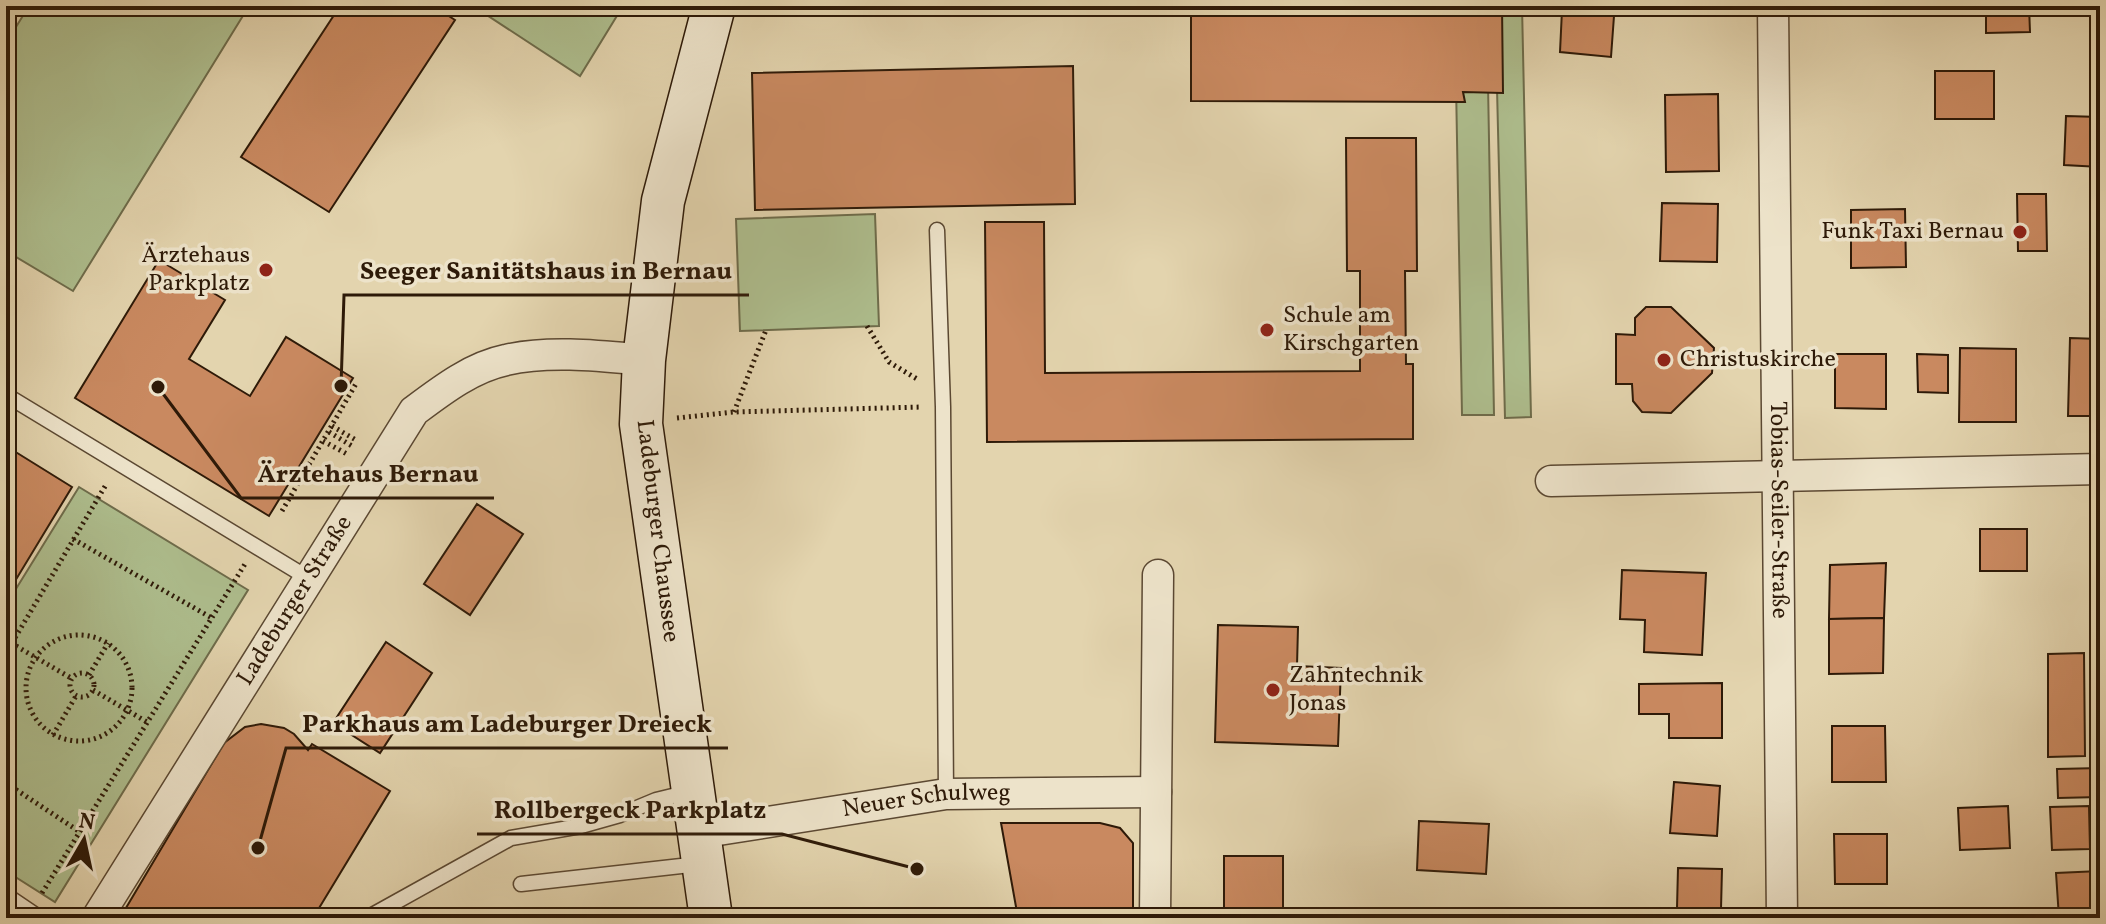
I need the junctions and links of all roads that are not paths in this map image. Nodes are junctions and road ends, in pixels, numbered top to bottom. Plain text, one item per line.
1 (714, 6) edge
2 (1773, 6) edge
3 (937, 230) dead end
4 (644, 360) junction
5 (6, 395) edge
6 (2100, 469) edge
7 (1776, 477) junction
8 (1551, 481) dead end
9 (1158, 575) dead end
10 (308, 578) junction
11 (693, 791) junction
12 (1156, 792) junction
13 (946, 794) junction
14 (702, 848) junction
15 (521, 884) dead end
16 (6, 895) edge
17 (36, 914) edge
18 (97, 918) edge
19 (367, 918) edge
20 (711, 918) edge
21 (1155, 918) edge
22 (1782, 918) edge

1 - 4 main road, Ladeburger Chaussee
2 - 7 street, Tobias-Seiler-Straße
3 - 13 lane
4 - 10 street, Ladeburger Straße
4 - 11 main road, Ladeburger Chaussee
5 - 10 lane
6 - 7 street
7 - 8 street
7 - 22 street, Tobias-Seiler-Straße
9 - 12 street
10 - 18 street, Ladeburger Straße
11 - 14 main road, Ladeburger Chaussee
11 - 19 lane
12 - 13 street, Neuer Schulweg
12 - 21 street
13 - 14 street, Neuer Schulweg
14 - 15 lane
14 - 20 main road, Ladeburger Chaussee
16 - 17 lane

